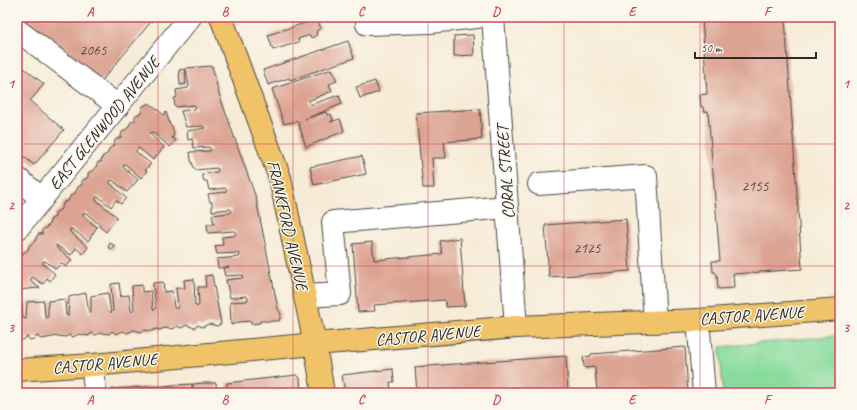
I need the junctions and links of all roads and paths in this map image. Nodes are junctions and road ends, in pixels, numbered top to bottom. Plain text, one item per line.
1 (190, 17) edge
2 (221, 17) edge
3 (477, 17) edge
4 (493, 17) edge
5 (367, 24) dead end
6 (17, 30) edge
7 (118, 106) junction
8 (17, 178) edge
9 (539, 184) dead end
10 (42, 199) junction
11 (507, 207) junction
12 (17, 229) edge
13 (305, 296) junction
14 (840, 309) edge
15 (698, 320) junction
16 (655, 322) junction
17 (516, 328) junction
18 (315, 344) junction
19 (93, 365) junction
20 (17, 370) edge
21 (95, 393) edge
22 (323, 393) edge
23 (704, 393) edge

1 - 7 street, EAST GLENWOOD AVENUE
2 - 13 main road, FRANKFORD AVENUE
3 - 5 street
4 - 11 street, CORAL STREET
6 - 7 street
7 - 10 street, EAST GLENWOOD AVENUE
8 - 10 street
9 - 16 street
10 - 12 street, EAST GLENWOOD AVENUE
11 - 13 street
11 - 17 street, CORAL STREET
13 - 18 main road, FRANKFORD AVENUE
14 - 15 main road, CASTOR AVENUE
15 - 16 main road, CASTOR AVENUE
15 - 23 street
16 - 17 main road, CASTOR AVENUE
17 - 18 main road, CASTOR AVENUE
18 - 19 main road, CASTOR AVENUE
18 - 22 main road, FRANKFORD AVENUE
19 - 20 main road, CASTOR AVENUE
19 - 21 street

